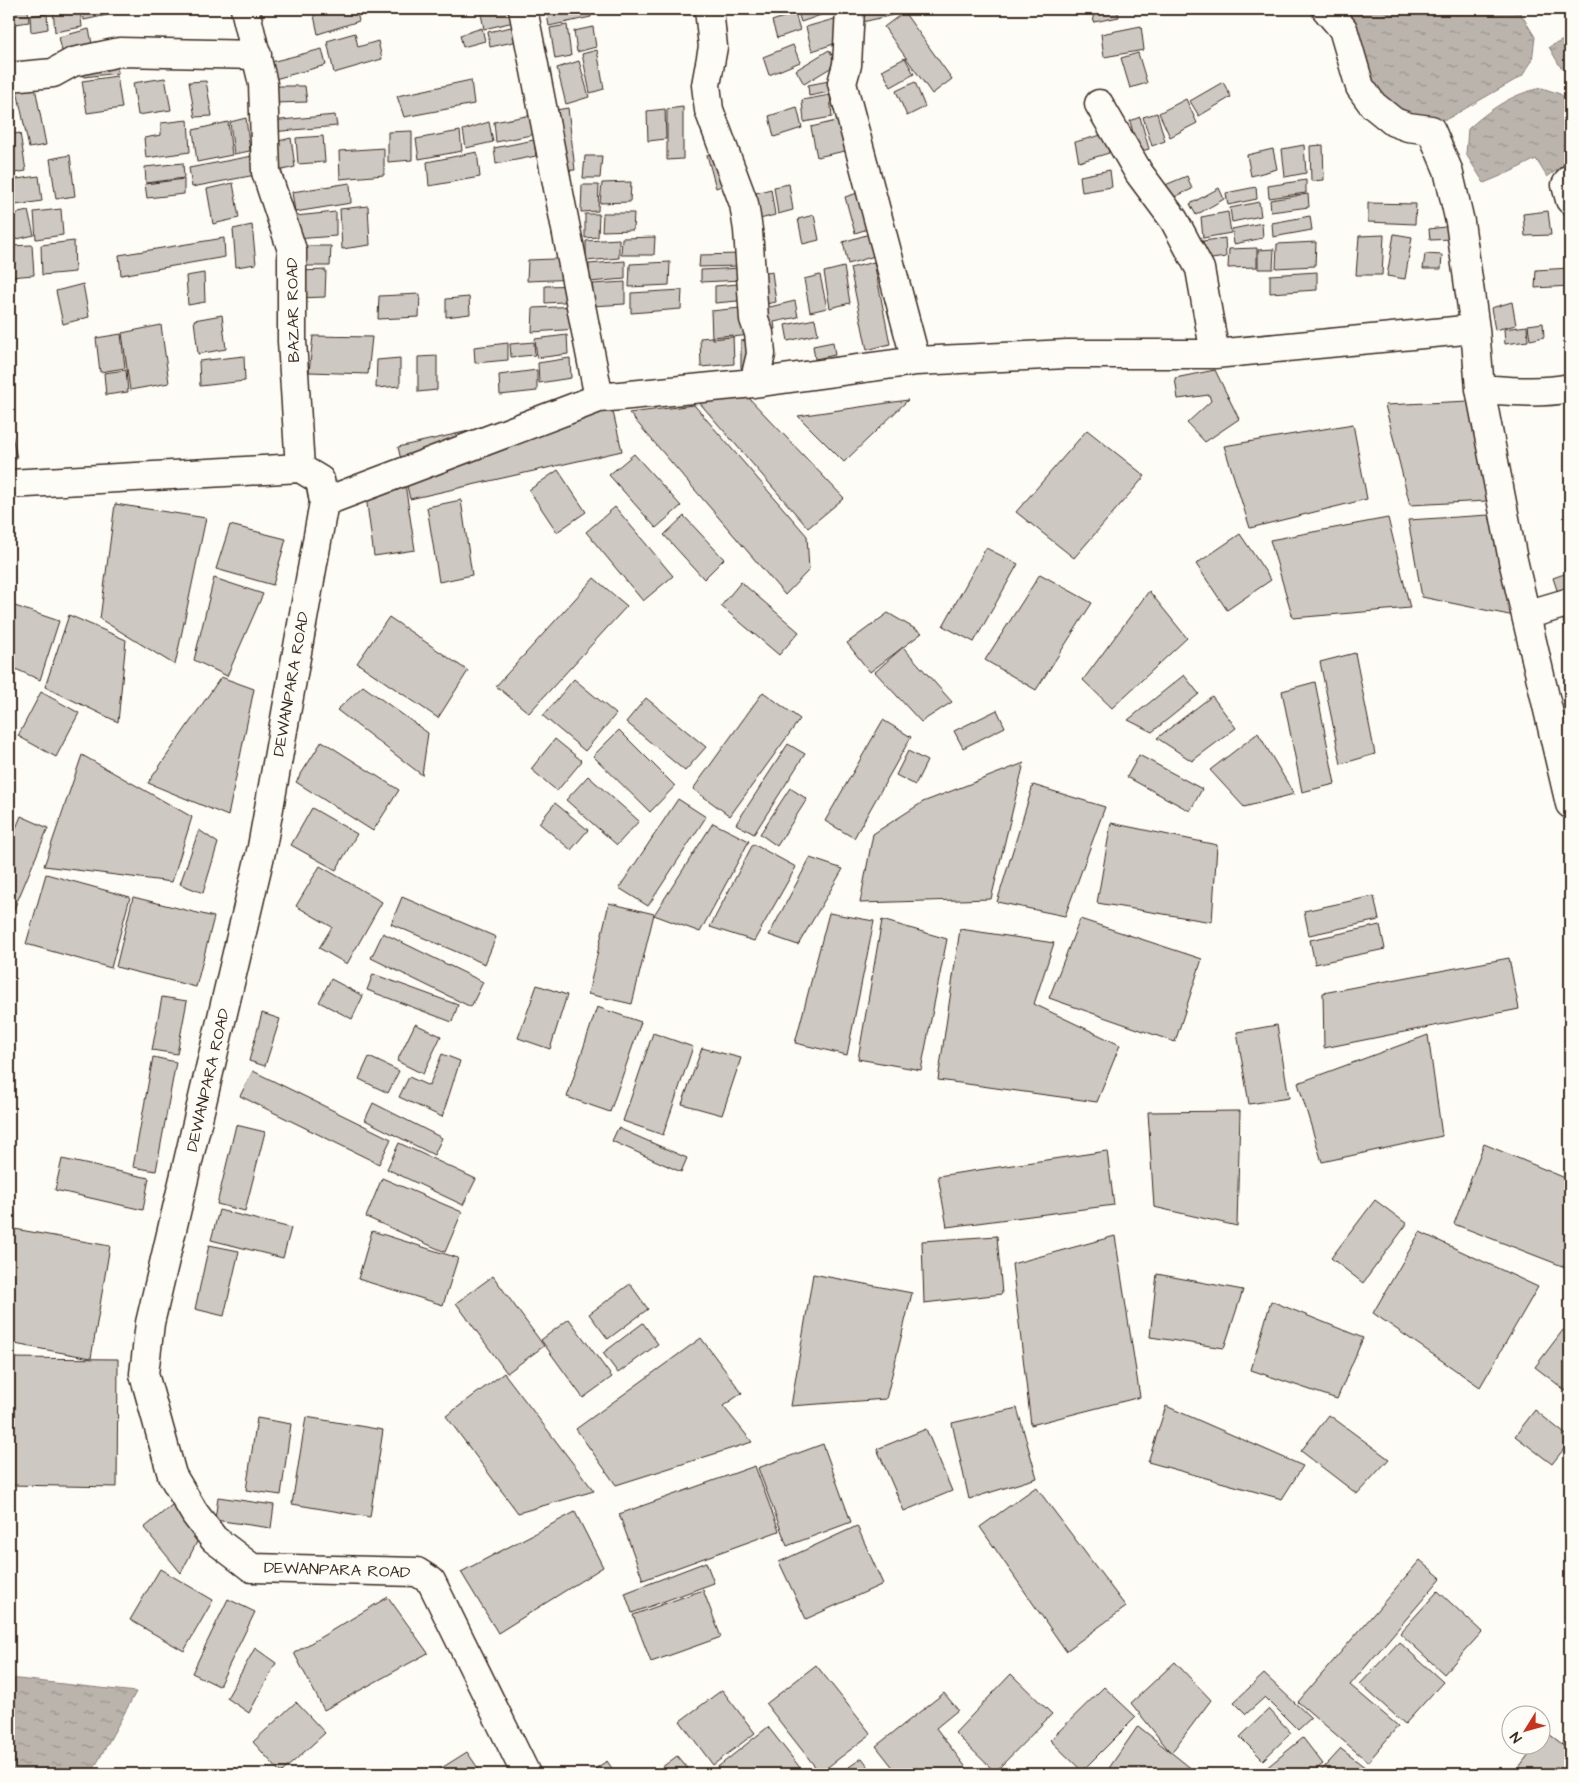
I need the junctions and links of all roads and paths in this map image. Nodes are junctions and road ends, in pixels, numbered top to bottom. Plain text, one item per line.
1 (245, 9) edge
2 (523, 9) edge
3 (709, 9) edge
4 (850, 9) edge
5 (1326, 9) edge
6 (257, 56) junction
7 (9, 77) edge
8 (1100, 104) dead end
9 (1570, 179) edge
10 (1570, 200) edge
11 (1475, 329) junction
12 (1215, 354) junction
13 (916, 361) junction
14 (754, 383) junction
15 (1570, 388) edge
16 (1480, 389) junction
17 (599, 398) junction
18 (300, 468) junction
19 (9, 484) edge
20 (324, 502) junction
21 (1570, 602) edge
22 (1526, 615) junction
23 (1570, 804) edge
24 (526, 1774) edge

1 - 6 street, BAZAR ROAD
2 - 17 street
3 - 14 street
4 - 13 street
5 - 11 street
6 - 7 street
6 - 18 street, BAZAR ROAD
8 - 12 street
9 - 10 street
11 - 12 street
11 - 16 street
12 - 13 street
13 - 14 street
14 - 17 street
15 - 16 street
16 - 22 street
17 - 20 street
18 - 19 street
18 - 20 street, DEWANPARA ROAD
20 - 24 street, DEWANPARA ROAD
21 - 22 street
22 - 23 street

